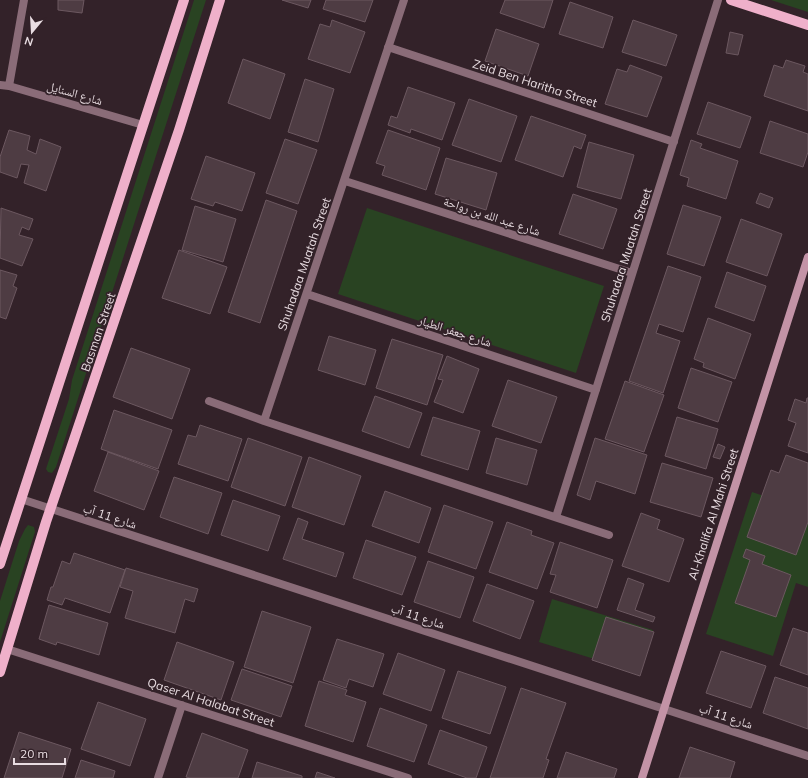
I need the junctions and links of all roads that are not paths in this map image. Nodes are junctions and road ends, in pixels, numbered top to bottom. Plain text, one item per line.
1 (24, 0) edge
2 (184, 0) edge
3 (220, 0) edge
4 (404, 0) edge
5 (718, 0) edge
6 (731, 0) edge
7 (808, 25) edge
8 (388, 47) junction
9 (0, 85) edge
10 (9, 86) junction
11 (143, 125) junction
12 (674, 142) junction
13 (345, 181) junction
14 (808, 257) edge
15 (632, 273) junction
16 (307, 294) junction
17 (596, 390) junction
18 (209, 402) dead end
19 (264, 421) junction
20 (20, 499) junction
21 (51, 509) junction
22 (556, 517) junction
23 (609, 534) dead end
24 (0, 564) edge
25 (7, 649) junction
26 (0, 672) edge
27 (182, 705) junction
28 (664, 708) junction
29 (808, 756) edge
30 (158, 778) edge
31 (408, 778) edge
32 (642, 778) edge

1 - 10 street
2 - 11 main road, Basman Street
3 - 21 main road, Basman Street
4 - 8 street, Shuhadaa Muatah Street
5 - 12 street, Shuhadaa Muatah Street
6 - 7 main road
8 - 12 street, Zeid Ben Haritha Street
8 - 13 street, Shuhadaa Muatah Street
9 - 10 street, شارع السنايل
10 - 11 street, شارع السنايل
11 - 20 main road, Basman Street
12 - 15 street, Shuhadaa Muatah Street
13 - 15 street, شارع عبد الله بن رواحة
13 - 16 street, Shuhadaa Muatah Street
14 - 28 street, Al-Khalifa Al Mahi Street
15 - 17 street, Shuhadaa Muatah Street
16 - 17 street, شارع جعفر الطيار
16 - 19 street, Shuhadaa Muatah Street
17 - 22 street, Shuhadaa Muatah Street
18 - 19 street
19 - 22 street
20 - 21 street, شارع 11 آب
20 - 24 main road, Basman Street
21 - 25 main road, Basman Street
21 - 28 street, شارع 11 آب
22 - 23 street
25 - 26 main road, Basman Street
25 - 27 street, Qaser Al Halabat Street
27 - 30 street
27 - 31 street, Qaser Al Halabat Street
28 - 29 street, شارع 11 آب
28 - 32 street, Al-Khalifa Al Mahi Street

